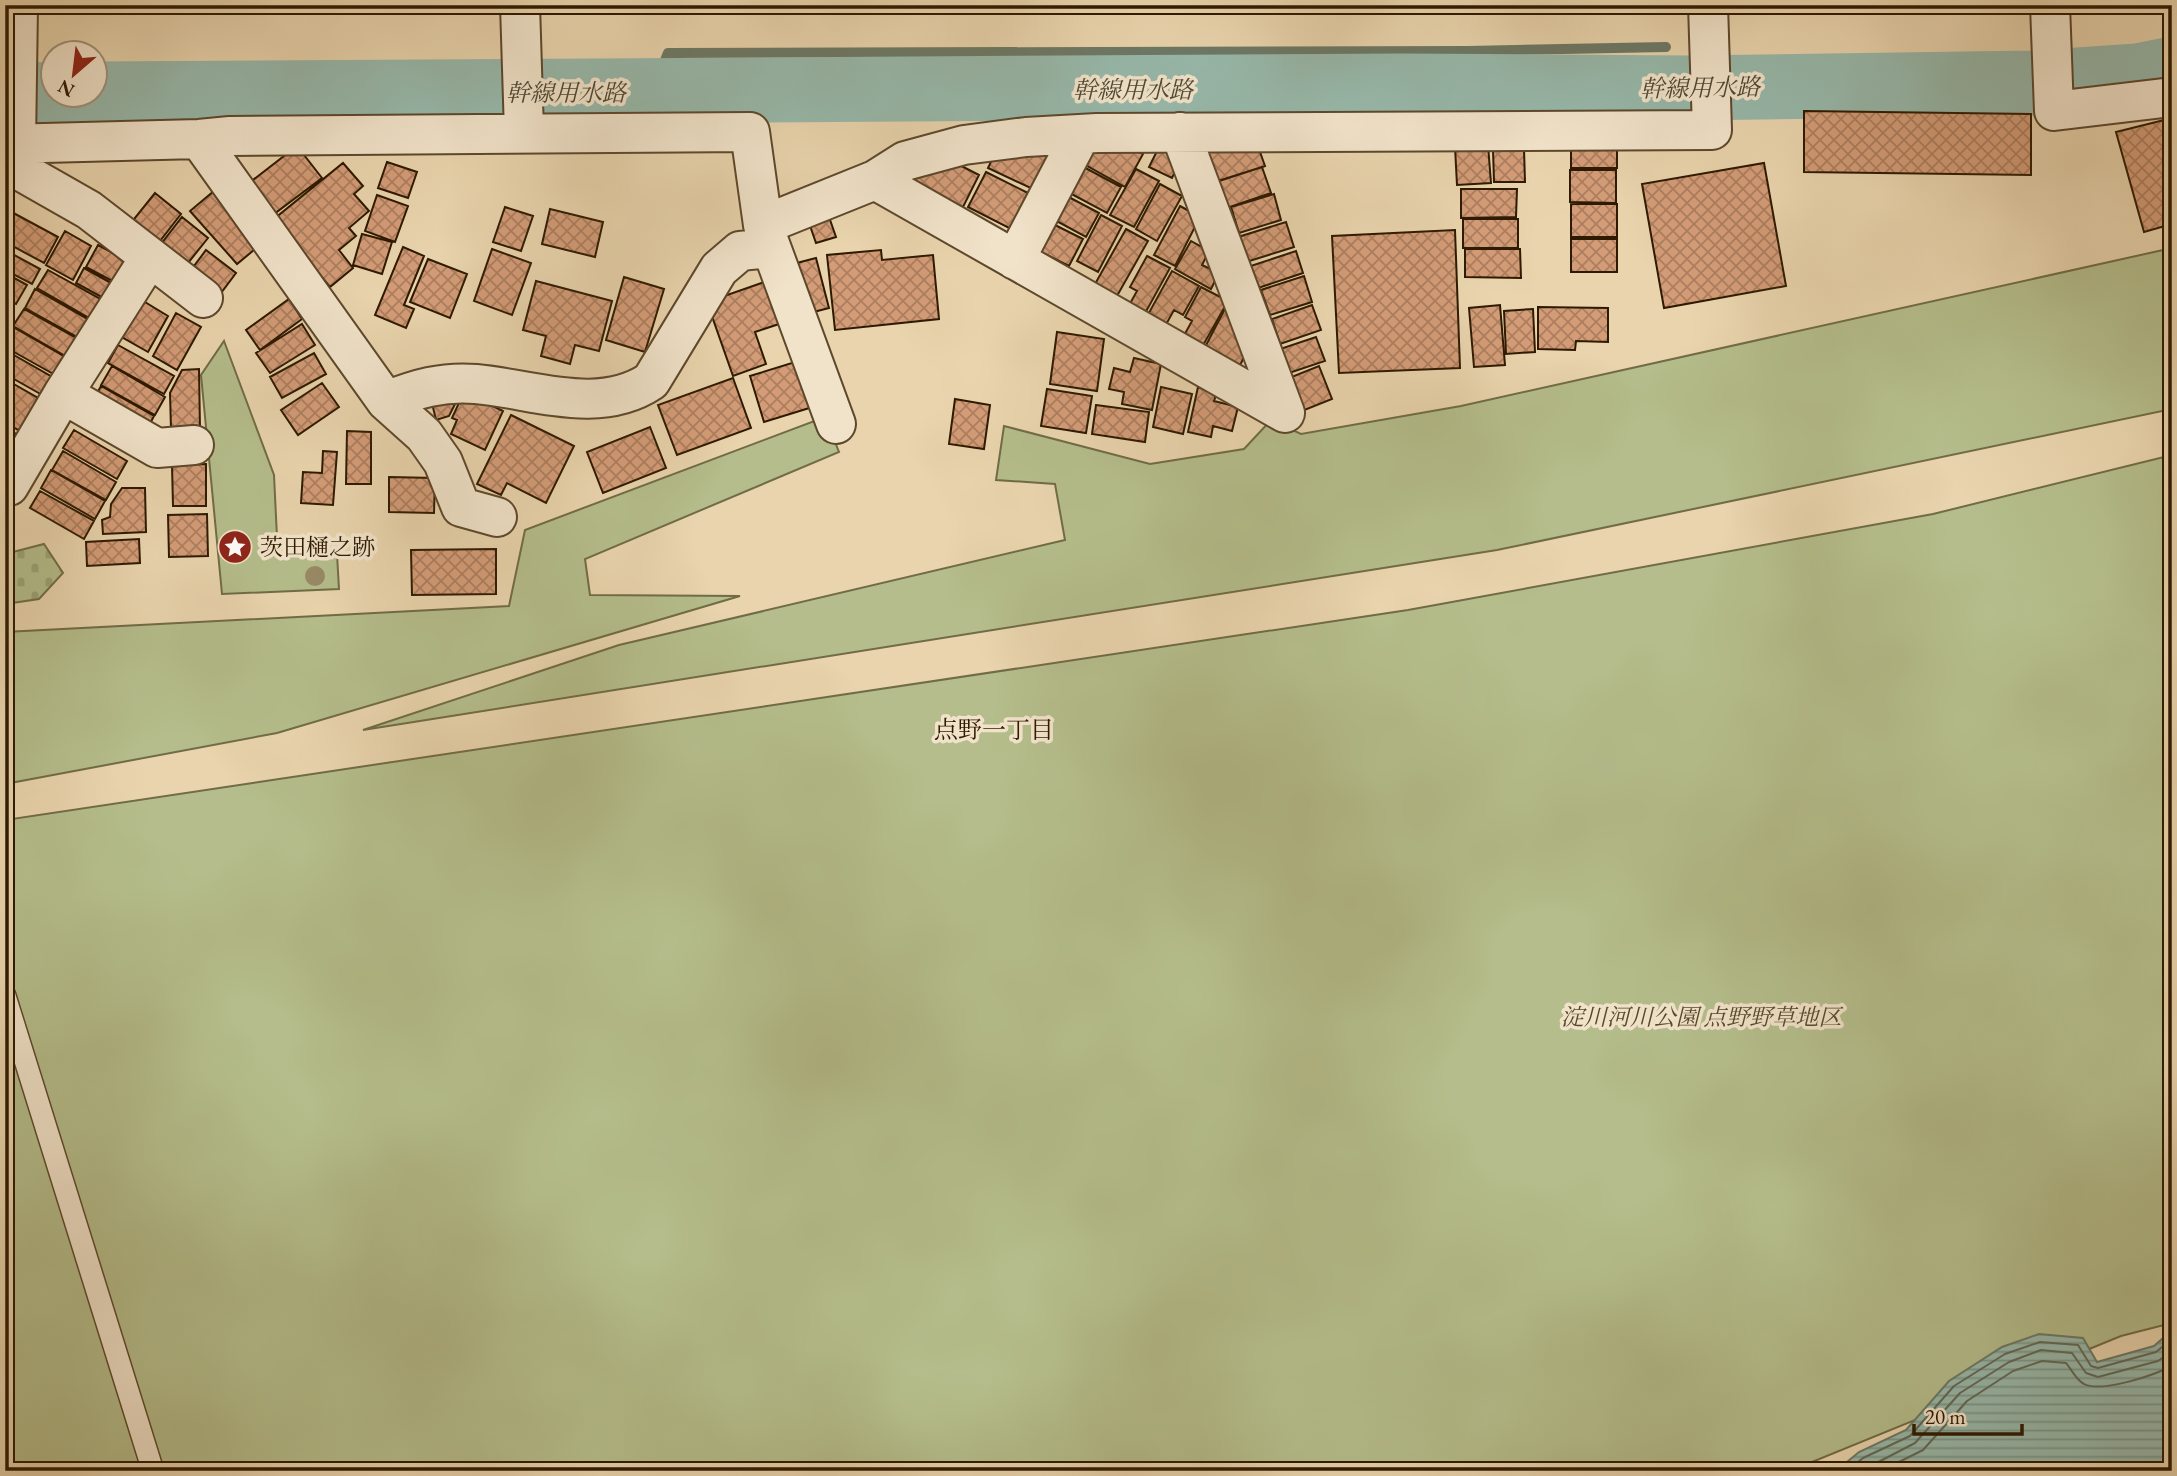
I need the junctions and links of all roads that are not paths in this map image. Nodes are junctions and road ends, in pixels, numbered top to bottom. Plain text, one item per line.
1 (18, 5) edge
2 (520, 5) edge
3 (1708, 5) edge
4 (2050, 5) edge
5 (2172, 97) edge
6 (524, 124) junction
7 (1180, 132) junction
8 (1081, 134) junction
9 (199, 139) junction
10 (10, 151) edge
11 (875, 180) junction
12 (767, 237) junction
13 (150, 257) junction
14 (1014, 260) junction
15 (203, 298) dead end
16 (63, 394) junction
17 (386, 401) junction
18 (836, 424) dead end
19 (194, 445) dead end
20 (5, 487) edge
21 (497, 517) dead end
22 (5, 996) edge
23 (153, 1471) edge

1 - 10 street
2 - 6 street
3 - 7 street
4 - 5 street
6 - 9 street
6 - 12 street
7 - 8 street
7 - 14 street
8 - 11 street
8 - 14 street
9 - 10 street
9 - 17 street
10 - 13 street
11 - 12 street
11 - 14 street
12 - 17 street
12 - 18 street
13 - 15 street
13 - 16 street
16 - 19 street
16 - 20 street
17 - 21 street
22 - 23 lane

